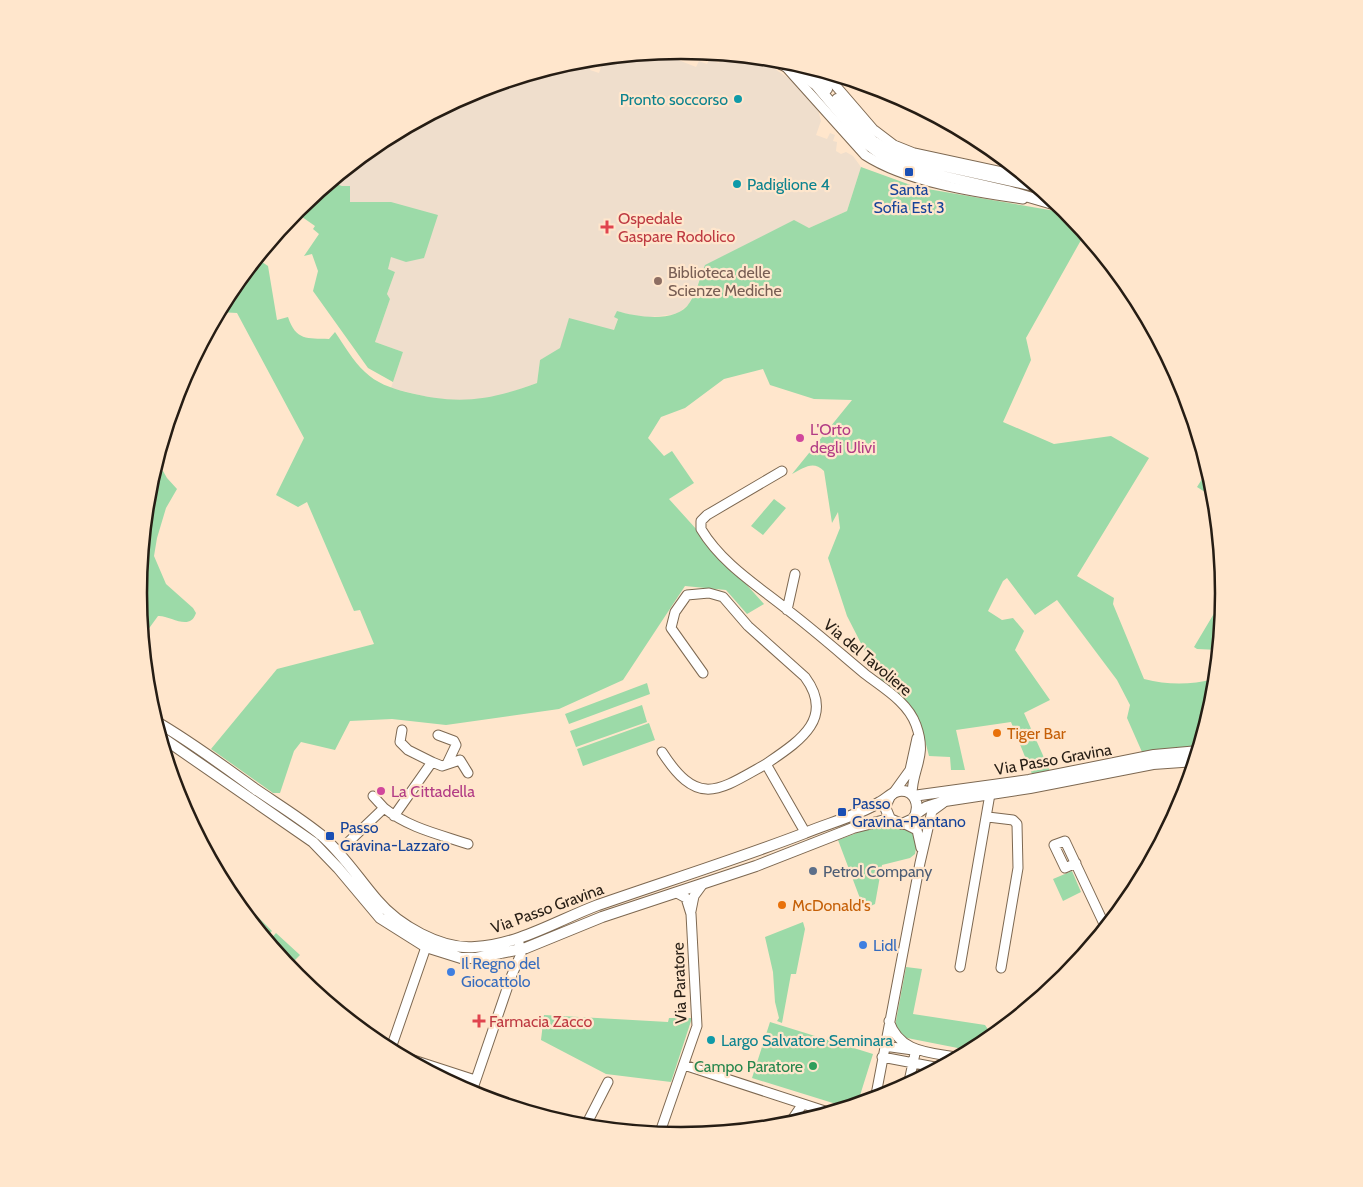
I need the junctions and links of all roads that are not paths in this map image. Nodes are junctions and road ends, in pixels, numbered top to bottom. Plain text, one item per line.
1 (787, 69) edge
2 (797, 72) edge
3 (800, 73) joint
4 (818, 76) edge
5 (831, 80) edge
6 (1014, 174) edge
7 (1026, 184) edge
8 (1047, 203) joint
9 (782, 471) dead end
10 (795, 574) dead end
11 (787, 610) junction
12 (704, 673) dead end
13 (164, 726) edge
14 (402, 730) dead end
15 (438, 735) dead end
16 (918, 735) junction
17 (168, 741) edge
18 (662, 752) dead end
19 (1192, 752) edge
20 (1189, 761) edge
21 (432, 762) junction
22 (447, 764) junction
23 (766, 764) junction
24 (468, 773) dead end
25 (990, 794) junction
26 (891, 795) junction
27 (912, 795) junction
28 (374, 796) dead end
29 (946, 802) junction
30 (384, 808) junction
31 (918, 812) junction
32 (394, 816) junction
33 (988, 817) junction
34 (892, 821) junction
35 (905, 824) junction
36 (805, 832) junction
37 (927, 835) junction
38 (468, 844) dead end
39 (338, 852) junction
40 (920, 863) junction
41 (1076, 863) dead end
42 (702, 884) junction
43 (677, 893) junction
44 (691, 914) junction
45 (1103, 922) edge
46 (517, 938) junction
47 (426, 947) junction
48 (521, 949) junction
49 (960, 967) dead end
50 (1001, 968) dead end
51 (889, 1020) junction
52 (393, 1043) edge
53 (884, 1046) junction
54 (916, 1050) junction
55 (950, 1056) edge
56 (882, 1057) junction
57 (913, 1064) junction
58 (684, 1065) junction
59 (431, 1066) edge
60 (930, 1067) edge
61 (910, 1077) edge
62 (475, 1080) junction
63 (608, 1082) dead end
64 (473, 1086) edge
65 (876, 1091) edge
66 (802, 1105) junction
67 (819, 1110) edge
68 (794, 1116) edge
69 (589, 1120) edge
70 (662, 1127) edge

1 - 8 street
2 - 3 main road
3 - 8 main road
4 - 7 main road
5 - 6 street
9 - 11 street, Via del Tavoliere
10 - 11 street
11 - 16 street, Via del Tavoliere
12 - 23 street
13 - 39 main road, Via Passo Gravina
14 - 21 street
15 - 22 street
16 - 26 street
16 - 27 street
17 - 47 main road, Via Passo Gravina
18 - 23 street
19 - 27 main road, Via Passo Gravina
20 - 25 main road, Via Passo Gravina
21 - 22 street
21 - 32 street
22 - 24 street
23 - 36 street
25 - 29 main road, Via Passo Gravina
25 - 33 street, Via Passo Gravina
26 - 27 main road
26 - 34 main road
26 - 36 main road, Via Passo Gravina
27 - 31 main road
28 - 30 street
29 - 31 main road, Via Passo Gravina
29 - 37 street
30 - 32 street
30 - 39 street
31 - 35 main road
31 - 37 street
32 - 38 street
33 - 49 street, Via Passo Gravina
33 - 50 street
34 - 35 main road
34 - 42 main road, Via Passo Gravina
35 - 40 street
36 - 46 main road, Via Passo Gravina
37 - 40 street
39 - 46 main road, Via Passo Gravina
40 - 51 street
41 - 45 street
42 - 43 main road, Via Passo Gravina
42 - 44 street, Via Paratore
43 - 44 street, Via Paratore
43 - 48 main road, Via Passo Gravina
44 - 58 street, Via Paratore
46 - 48 street
47 - 48 main road, Via Passo Gravina
47 - 52 street
48 - 62 street
51 - 53 street
51 - 54 street
53 - 54 street
53 - 56 street
54 - 55 street
54 - 57 street
56 - 57 street
56 - 65 street
57 - 60 street
57 - 61 street
58 - 66 street
58 - 70 street, Via Paratore
59 - 62 street
62 - 64 street
63 - 69 street
66 - 67 street
66 - 68 street

